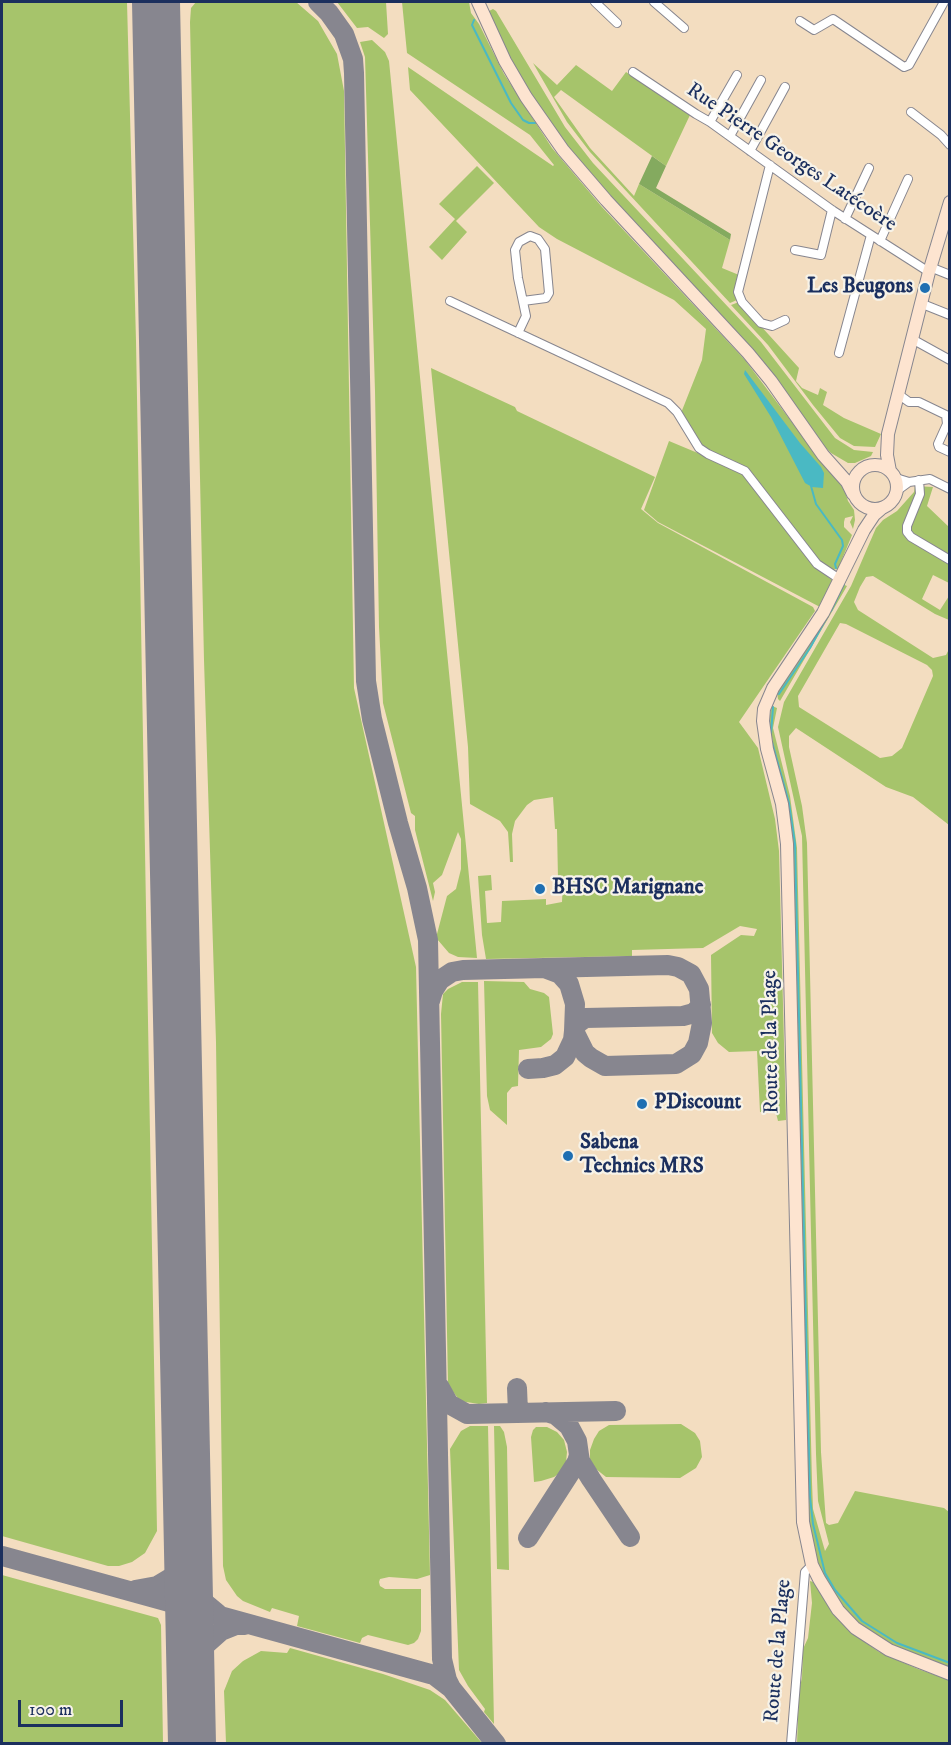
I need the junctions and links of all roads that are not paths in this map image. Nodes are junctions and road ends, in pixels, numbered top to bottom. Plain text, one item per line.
1 (478, 2) edge
2 (595, 2) edge
3 (654, 2) edge
4 (944, 2) edge
5 (800, 21) dead end
6 (617, 22) dead end
7 (684, 28) dead end
8 (633, 72) dead end
9 (737, 75) dead end
10 (761, 80) dead end
11 (785, 87) dead end
12 (911, 112) dead end
13 (710, 122) junction
14 (945, 134) edge
15 (730, 136) junction
16 (950, 145) edge
17 (750, 151) junction
18 (770, 165) junction
19 (869, 168) dead end
20 (908, 179) dead end
21 (950, 202) edge
22 (832, 210) junction
23 (845, 219) junction
24 (871, 235) junction
25 (880, 241) junction
26 (795, 250) dead end
27 (929, 269) junction
28 (950, 275) edge
29 (450, 301) dead end
30 (523, 301) junction
31 (921, 303) junction
32 (950, 315) edge
33 (784, 321) dead end
34 (518, 333) junction
35 (912, 339) junction
36 (839, 353) dead end
37 (950, 360) edge
38 (898, 394) junction
39 (888, 434) junction
40 (816, 446) junction
41 (950, 452) edge
42 (864, 468) junction
43 (894, 480) junction
44 (919, 480) junction
45 (950, 489) edge
46 (857, 499) junction
47 (881, 509) junction
48 (856, 544) junction
49 (950, 560) edge
50 (841, 580) junction
51 (812, 1565) junction
52 (950, 1674) edge
53 (791, 1743) edge

1 - 40 street
2 - 6 street
3 - 7 street
4 - 5 street
8 - 13 street, Rue Pierre Georges Latécoère
9 - 13 street
10 - 15 street
11 - 17 street
12 - 14 street
13 - 15 street, Rue Pierre Georges Latécoère
14 - 16 street
15 - 17 street, Rue Pierre Georges Latécoère
17 - 18 street, Rue Pierre Georges Latécoère
18 - 22 street, Rue Pierre Georges Latécoère
18 - 33 street
19 - 23 street
20 - 25 street
21 - 27 street
22 - 23 street, Rue Pierre Georges Latécoère
22 - 26 street
23 - 24 street, Rue Pierre Georges Latécoère
24 - 25 street, Rue Pierre Georges Latécoère
24 - 36 street
25 - 27 street, Rue Pierre Georges Latécoère
27 - 28 street, Rue Pierre Georges Latécoère
27 - 31 street
29 - 34 street
30 - 30 street
30 - 34 street
31 - 32 street
31 - 35 street
34 - 50 street
35 - 37 street
35 - 38 street
38 - 39 street
38 - 41 street
39 - 42 street
39 - 43 street
40 - 42 street
40 - 46 street
42 - 43 street
42 - 46 street
43 - 44 street
43 - 47 street
44 - 45 street
44 - 49 street
46 - 47 street
46 - 48 street, Route de la Plage
47 - 48 street, Route de la Plage
48 - 50 street, Route de la Plage
50 - 51 street, Route de la Plage
51 - 52 street, Route de la Plage
51 - 53 street, Route de la Plage

